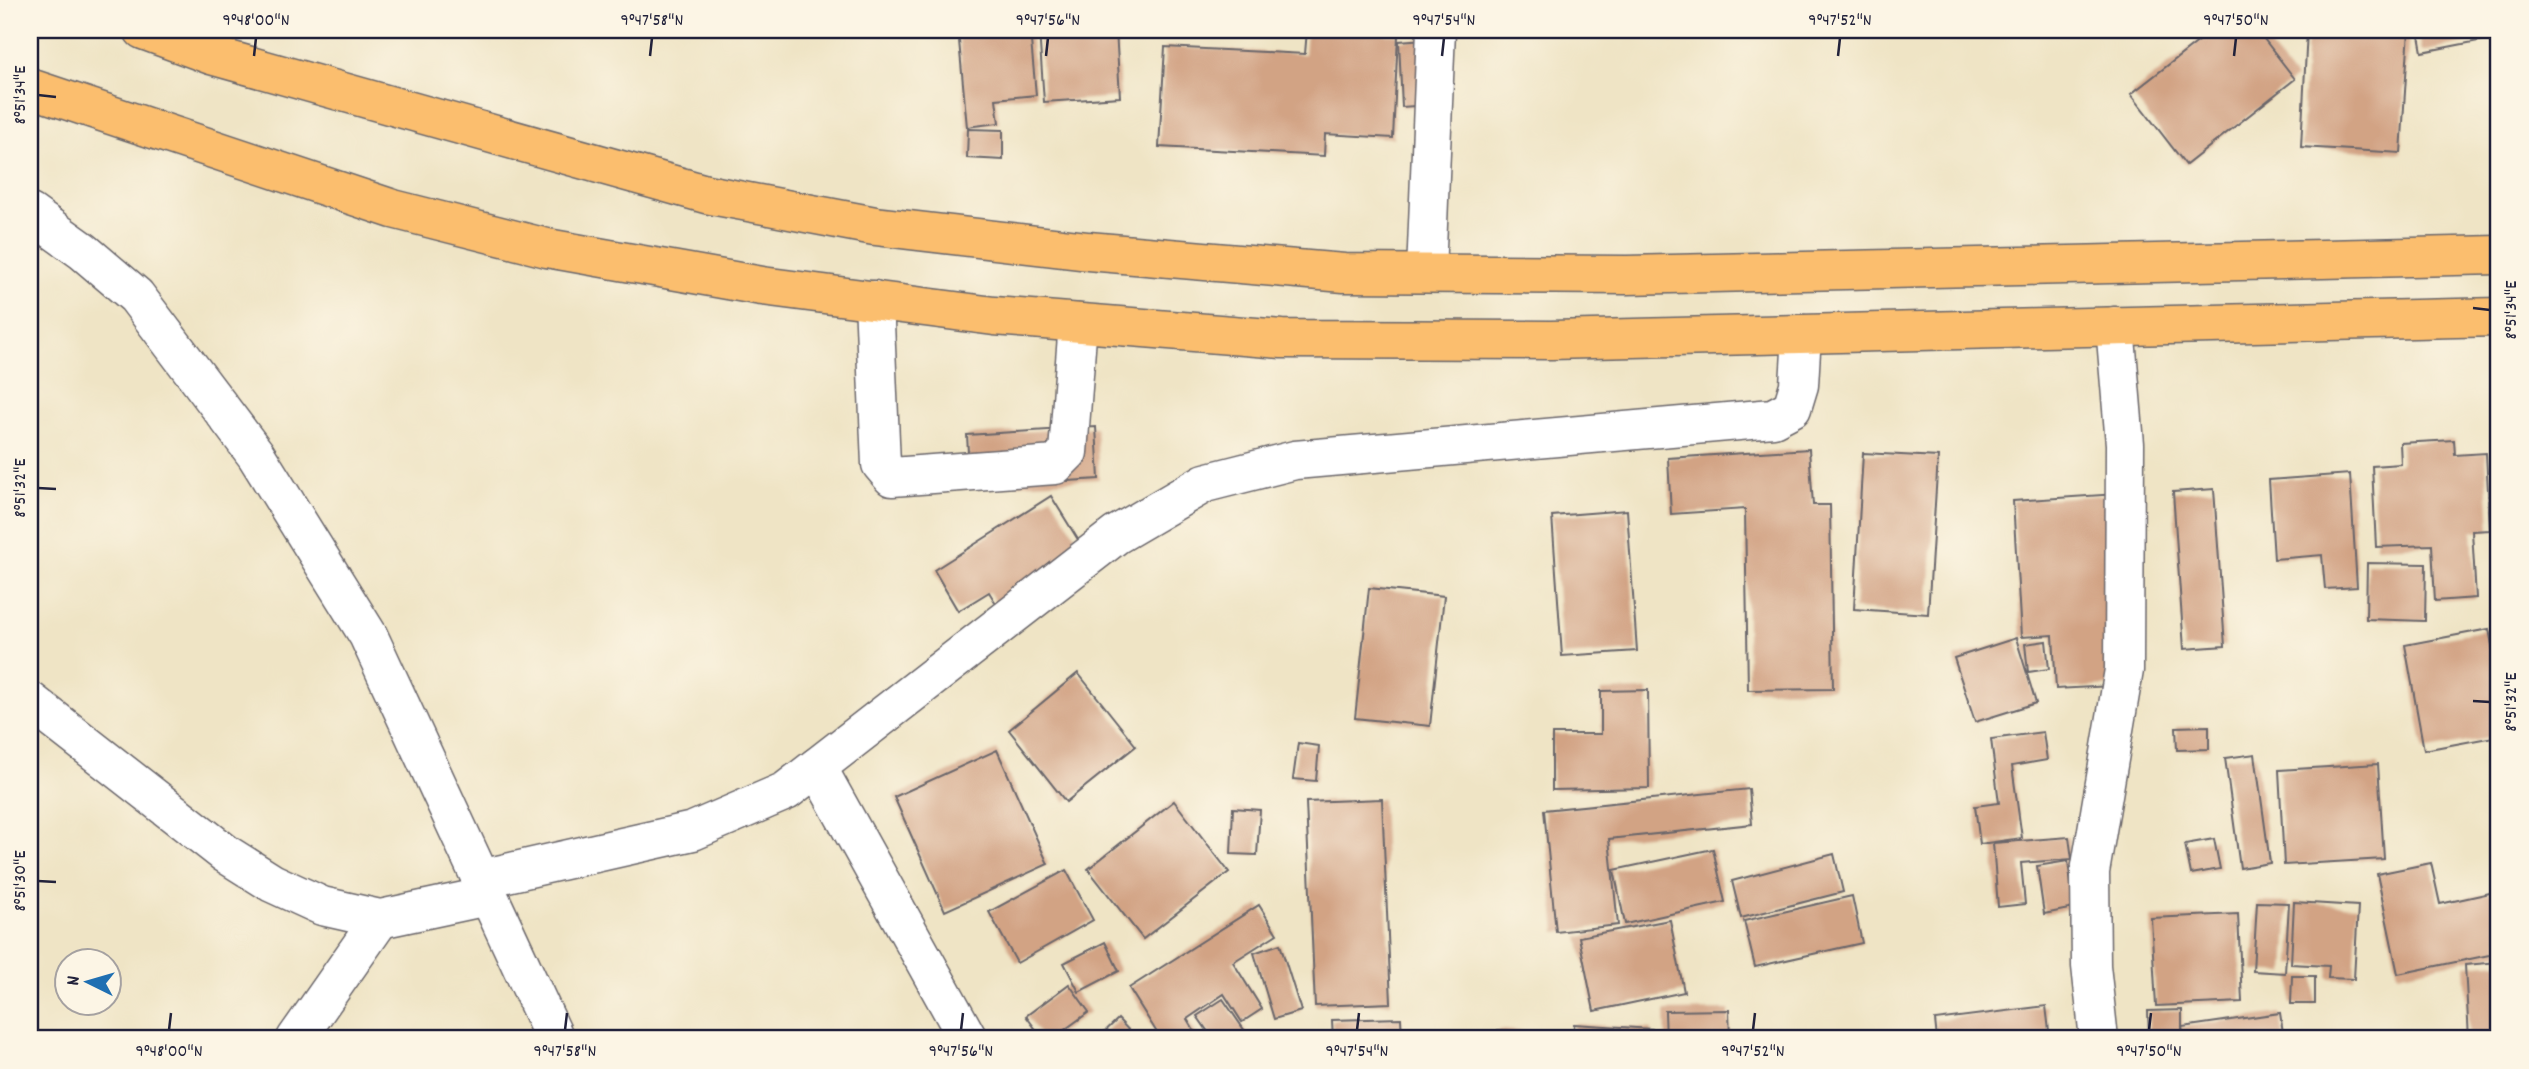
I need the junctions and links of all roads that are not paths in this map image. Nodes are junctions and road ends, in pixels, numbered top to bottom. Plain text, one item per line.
1 (143, 30) edge
2 (1436, 30) edge
3 (30, 88) edge
4 (30, 213) edge
5 (2499, 255) edge
6 (1426, 273) junction
7 (874, 300) junction
8 (2499, 317) edge
9 (1079, 323) junction
10 (2115, 326) junction
11 (1802, 334) junction
12 (30, 701) edge
13 (817, 767) junction
14 (484, 887) junction
15 (380, 919) junction
16 (296, 1039) edge
17 (555, 1039) edge
18 (968, 1039) edge
19 (2099, 1039) edge

1 - 6 highway
2 - 6 street
3 - 7 highway
4 - 14 street
5 - 6 highway
7 - 9 highway
7 - 9 street
8 - 10 highway
9 - 11 highway
10 - 11 highway
10 - 19 street
11 - 13 street
12 - 15 street
13 - 14 street
13 - 18 street
14 - 15 street
14 - 17 street
15 - 16 street

